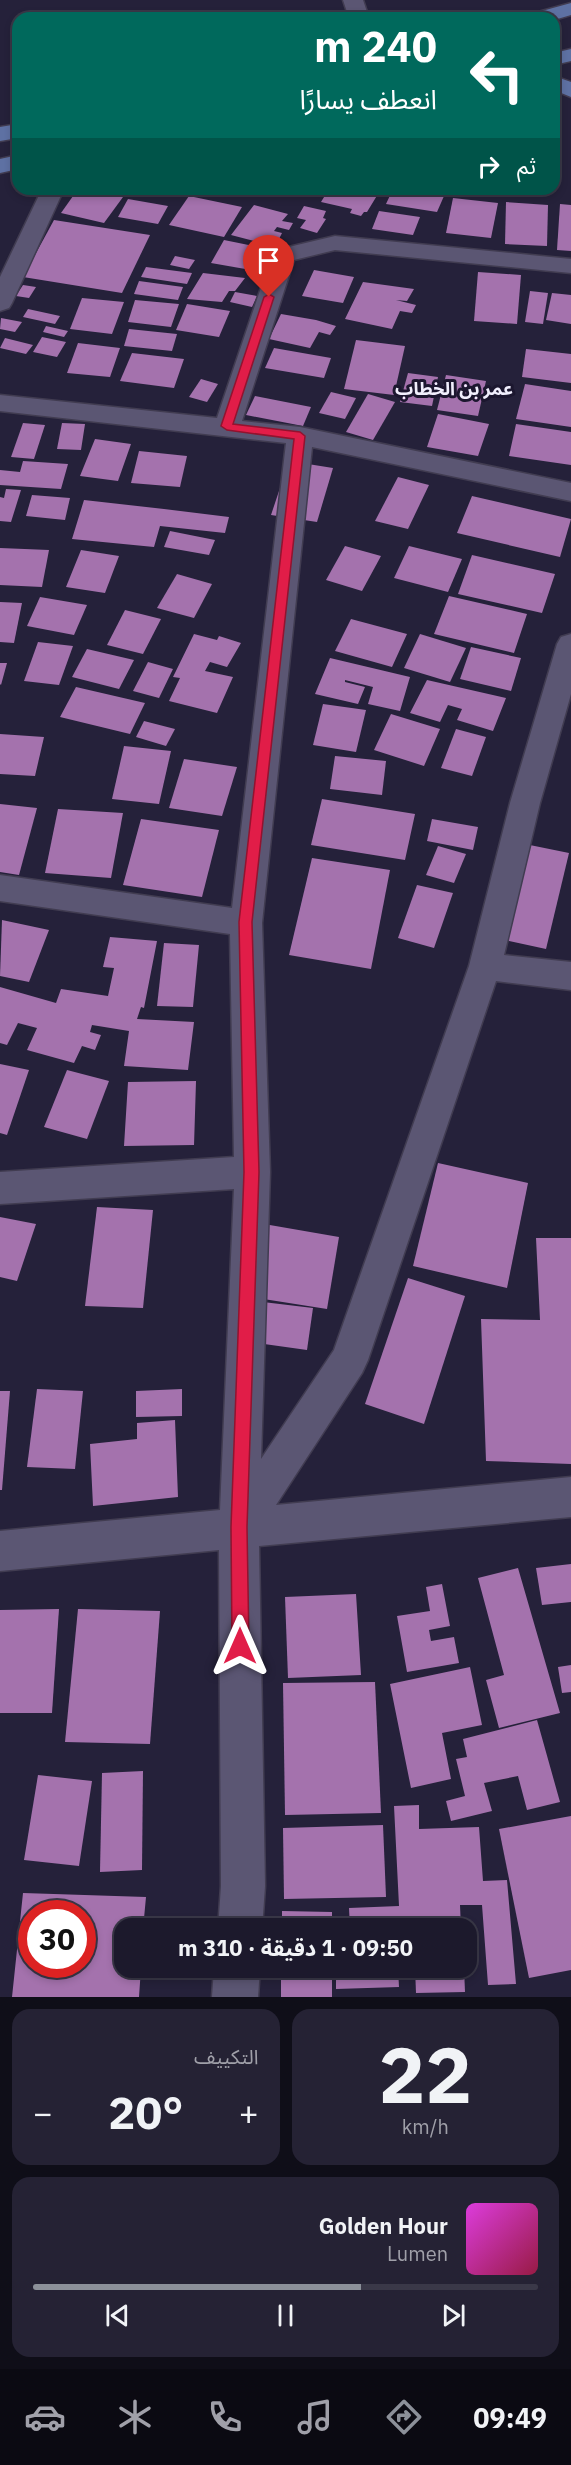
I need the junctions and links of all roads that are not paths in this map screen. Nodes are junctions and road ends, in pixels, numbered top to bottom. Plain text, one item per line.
1 (50, 195) edge
2 (571, 266) edge
3 (0, 303) edge
4 (0, 403) edge
5 (227, 426) junction
6 (300, 436) junction
7 (571, 492) edge
8 (571, 644) edge
9 (0, 888) edge
10 (246, 922) junction
11 (485, 966) junction
12 (571, 976) edge
13 (252, 1172) junction
14 (0, 1188) edge
15 (571, 1497) edge
16 (239, 1527) junction
17 (0, 1551) edge
18 (241, 1918) edge
19 (236, 1978) edge
20 (235, 1997) edge

1 - 3 street
2 - 5 street
4 - 5 street
5 - 6 street
6 - 7 street
6 - 10 street
8 - 11 street
9 - 10 street
10 - 13 street
11 - 12 street
11 - 16 street
13 - 14 street
13 - 16 street
15 - 16 street
16 - 17 street
16 - 18 street
19 - 20 street

